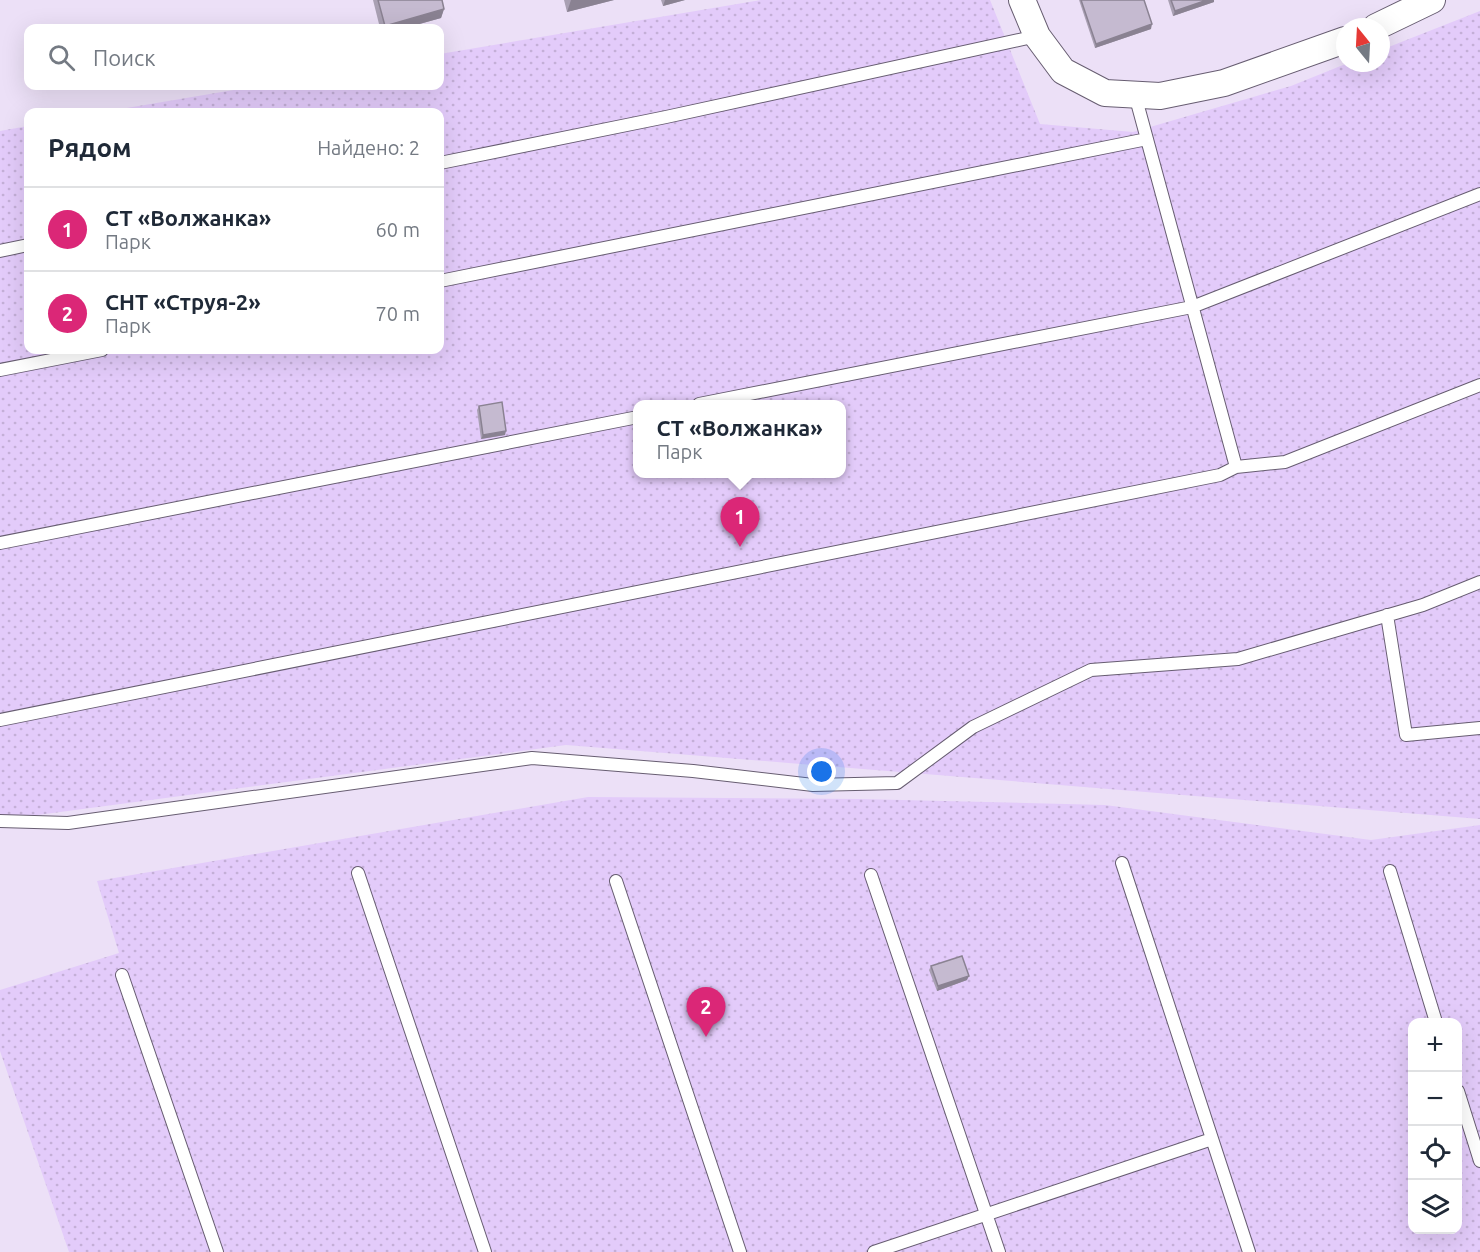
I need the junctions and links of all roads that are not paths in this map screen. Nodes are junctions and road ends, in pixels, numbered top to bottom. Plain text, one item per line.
1 (1022, 0) edge
2 (1431, 0) edge
3 (1390, 20) edge
4 (1037, 36) junction
5 (1336, 43) edge
6 (1135, 95) junction
7 (1147, 139) junction
8 (444, 162) edge
9 (1480, 194) edge
10 (24, 246) edge
11 (0, 251) edge
12 (444, 280) edge
13 (1192, 307) junction
14 (82, 354) edge
15 (0, 370) edge
16 (1480, 385) edge
17 (724, 400) edge
18 (633, 418) edge
19 (1236, 467) junction
20 (0, 543) edge
21 (1480, 582) edge
22 (1387, 615) junction
23 (0, 720) edge
24 (1480, 728) edge
25 (0, 821) edge
26 (1122, 863) dead end
27 (1390, 871) dead end
28 (358, 873) dead end
29 (871, 875) dead end
30 (616, 881) dead end
31 (122, 975) dead end
32 (1434, 1018) edge
33 (1462, 1103) edge
34 (1212, 1139) junction
35 (1480, 1161) edge
36 (986, 1215) junction
37 (217, 1252) edge
38 (485, 1252) edge
39 (740, 1252) edge
40 (874, 1252) edge
41 (999, 1252) edge
42 (1249, 1252) edge

1 - 4 street
2 - 3 street
4 - 6 street
4 - 8 lane
5 - 6 street
6 - 7 lane
7 - 12 lane
7 - 13 lane
9 - 13 lane
10 - 11 lane
13 - 17 lane
13 - 19 lane
14 - 15 lane
16 - 19 lane
18 - 20 lane
19 - 23 lane
21 - 22 lane
22 - 24 lane
22 - 25 lane
26 - 34 lane
27 - 32 lane
28 - 38 lane
29 - 36 lane
30 - 39 lane
31 - 37 lane
33 - 35 lane
34 - 36 lane
34 - 42 lane
36 - 40 lane
36 - 41 lane

